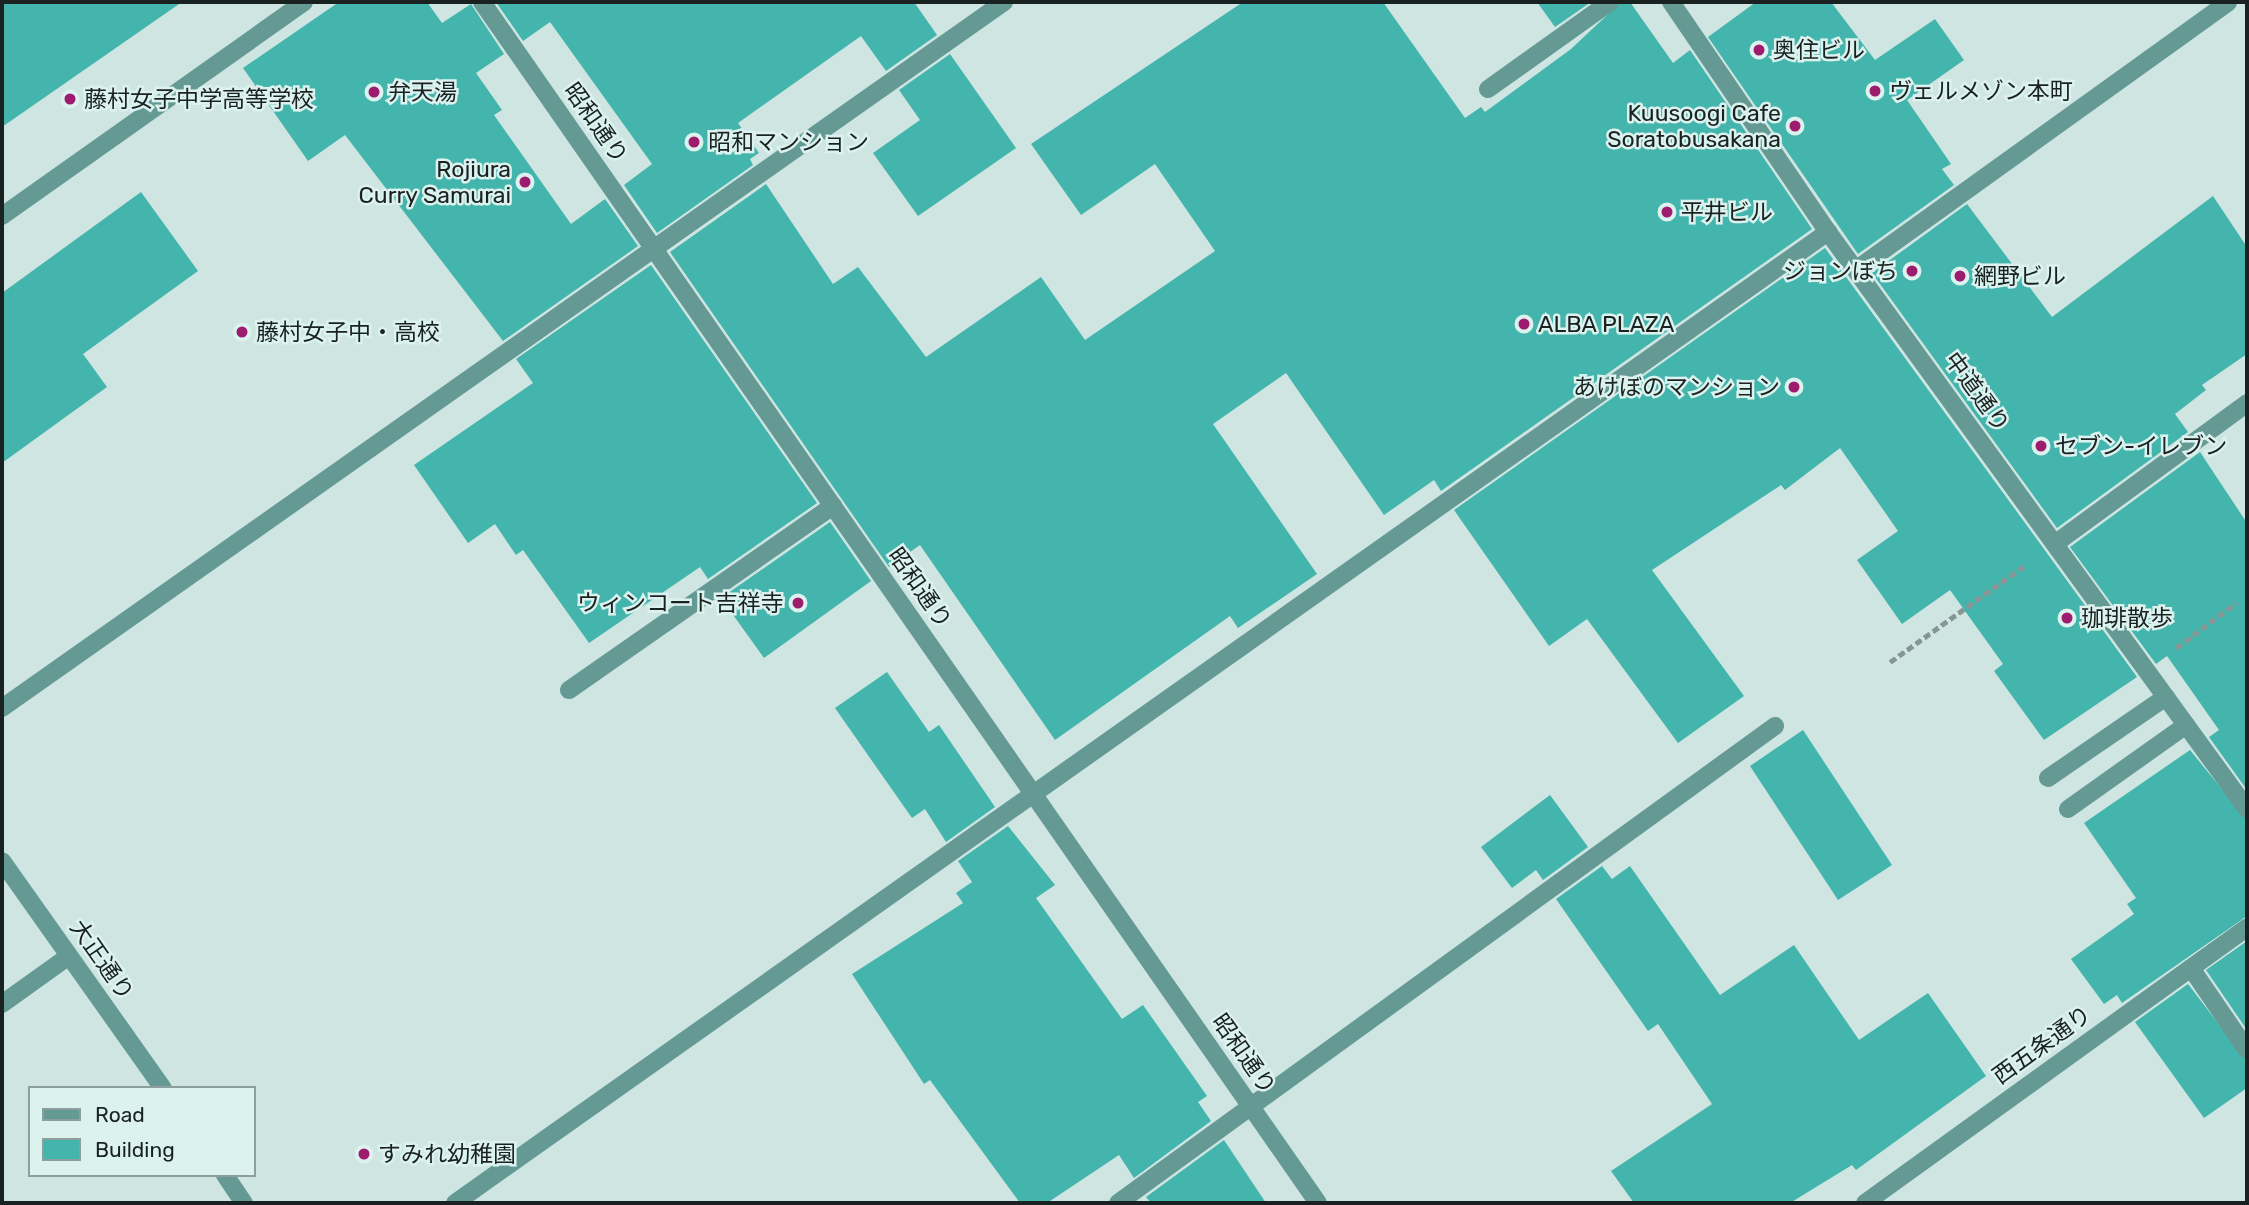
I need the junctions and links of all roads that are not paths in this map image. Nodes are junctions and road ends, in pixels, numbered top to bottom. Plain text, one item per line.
1 (304, 2) edge
2 (482, 2) edge
3 (1004, 2) edge
4 (1610, 2) edge
5 (1671, 2) edge
6 (2228, 2) edge
7 (1488, 89) dead end
8 (2, 216) edge
9 (1828, 232) junction
10 (655, 250) junction
11 (1857, 270) junction
12 (2247, 403) edge
13 (833, 506) junction
14 (2056, 543) junction
15 (569, 690) dead end
16 (2166, 697) junction
17 (2, 708) edge
18 (1774, 726) dead end
19 (2186, 726) junction
20 (2048, 778) dead end
21 (1034, 795) junction
22 (2068, 809) dead end
23 (2247, 809) edge
24 (2, 861) edge
25 (2247, 927) edge
26 (69, 956) junction
27 (2191, 968) junction
28 (2, 1004) edge
29 (2247, 1050) edge
30 (162, 1086) edge
31 (1253, 1110) junction
32 (226, 1177) edge
33 (244, 1203) edge
34 (455, 1203) edge
35 (1118, 1203) edge
36 (1318, 1203) edge
37 (1865, 1203) edge

1 - 8 street
2 - 10 street, 昭和通り
3 - 10 street
4 - 7 street
5 - 9 street, 中道通り
6 - 11 street
9 - 11 street, 中道通り
9 - 21 street
10 - 13 street, 昭和通り
10 - 17 street
11 - 14 street, 中道通り
12 - 14 street
13 - 15 street
13 - 21 street, 昭和通り
14 - 16 street, 中道通り
16 - 19 street, 中道通り
16 - 20 street
18 - 31 street
19 - 22 street
19 - 23 street, 中道通り
21 - 31 street, 昭和通り
21 - 34 street
24 - 26 street, 大正通り
25 - 27 street, 西五条通り
26 - 28 street
26 - 30 street, 大正通り
27 - 29 street
27 - 37 street, 西五条通り
31 - 35 street
31 - 36 street, 昭和通り
32 - 33 street

